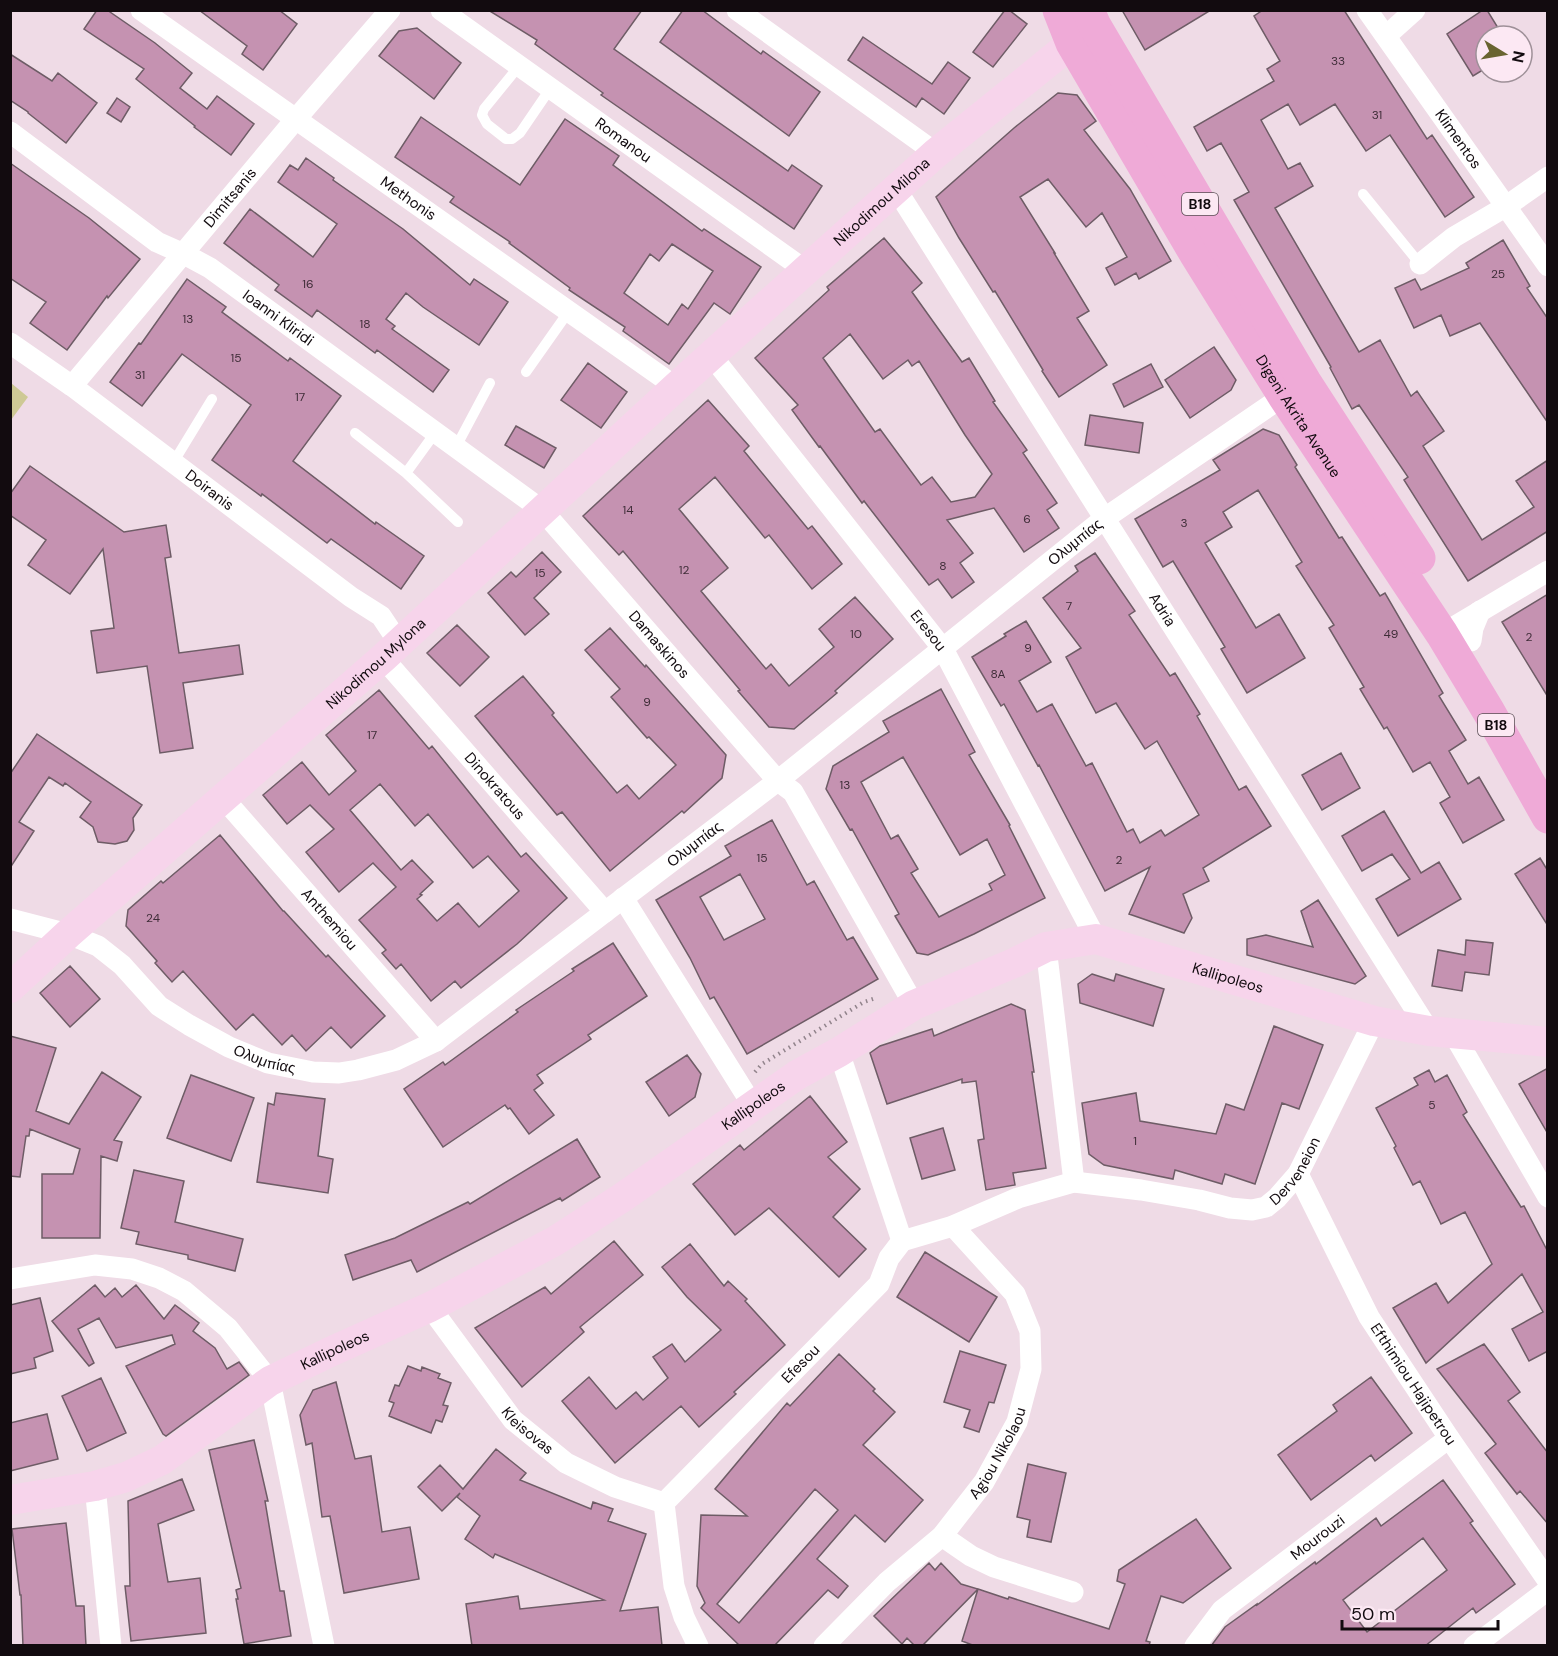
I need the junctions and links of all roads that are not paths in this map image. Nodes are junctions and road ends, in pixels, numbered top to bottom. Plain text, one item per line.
1 (141, 10) edge
2 (390, 10) edge
3 (441, 10) edge
4 (737, 10) edge
5 (1059, 10) edge
6 (1367, 10) edge
7 (1415, 10) edge
8 (1085, 27) edge
9 (1386, 36) junction
10 (519, 66) junction
11 (550, 89) junction
12 (295, 120) junction
13 (10, 132) edge
14 (936, 153) junction
15 (1548, 177) edge
16 (896, 189) junction
17 (1363, 194) dead end
18 (1505, 207) junction
19 (184, 254) junction
20 (1420, 264) joint
21 (1548, 266) edge
22 (805, 270) junction
23 (569, 311) junction
24 (10, 343) edge
25 (711, 356) junction
26 (526, 372) dead end
27 (490, 383) dead end
28 (72, 386) junction
29 (676, 387) junction
30 (1295, 389) junction
31 (212, 399) dead end
32 (355, 432) dead end
33 (435, 432) junction
34 (456, 447) junction
35 (173, 463) junction
36 (406, 473) junction
37 (542, 510) junction
38 (1105, 518) junction
39 (458, 522) dead end
40 (1548, 571) edge
41 (1463, 627) junction
42 (943, 649) junction
43 (391, 651) junction
44 (1548, 776) edge
45 (777, 780) junction
46 (224, 799) junction
47 (1548, 817) edge
48 (623, 898) junction
49 (606, 912) junction
50 (10, 919) edge
51 (69, 934) junction
52 (1096, 939) junction
53 (1046, 946) junction
54 (10, 988) edge
55 (914, 1005) junction
56 (1374, 1021) junction
57 (1441, 1032) junction
58 (436, 1041) junction
59 (1548, 1042) edge
60 (839, 1052) junction
61 (753, 1106) junction
62 (1298, 1174) junction
63 (1074, 1182) junction
64 (1548, 1197) edge
65 (953, 1226) junction
66 (902, 1241) junction
67 (10, 1279) edge
68 (429, 1307) junction
69 (270, 1381) junction
70 (1449, 1438) junction
71 (95, 1486) junction
72 (10, 1500) edge
73 (664, 1503) junction
74 (942, 1536) junction
75 (1548, 1581) edge
76 (1548, 1590) edge
77 (1073, 1592) dead end
78 (111, 1646) edge
79 (324, 1646) edge
80 (698, 1646) edge
81 (824, 1646) edge
82 (1195, 1646) edge
83 (1474, 1646) edge

1 - 12 street, Methonis
2 - 12 street, Dimitsanis
3 - 10 street, Romanou
4 - 14 street
5 - 8 main road, Digeni Akrita Avenue / B18
6 - 9 street, Klimentos
7 - 9 street
8 - 14 main road, Nikodimou Milona
8 - 30 main road, Digeni Akrita Avenue / B18
9 - 18 street, Klimentos
10 - 11 street, Romanou
10 - 11 lane
11 - 22 street, Romanou
12 - 19 street, Dimitsanis
12 - 23 street, Methonis
13 - 19 street, Ioanni Kliridi
14 - 16 main road, Nikodimou Milona
15 - 18 street
16 - 22 main road, Nikodimou Milona
16 - 38 street, Adria
17 - 20 lane
18 - 20 street
18 - 21 street, Klimentos
19 - 28 street, Dimitsanis
19 - 33 street, Ioanni Kliridi
22 - 25 main road, Nikodimou Milona
23 - 26 lane
23 - 29 street, Methonis
24 - 28 street, Doiranis
25 - 29 main road, Nikodimou Milona
25 - 42 street, Eresou
27 - 34 lane
28 - 35 street, Doiranis
29 - 37 main road, Nikodimou Mylona
30 - 38 street, Ολυμπίας
30 - 41 main road, Digeni Akrita Avenue / B18
31 - 35 lane
32 - 36 lane
33 - 34 street, Ioanni Kliridi
33 - 36 lane
34 - 37 street, Ioanni Kliridi
35 - 43 street, Doiranis
36 - 39 lane
37 - 43 main road, Nikodimou Mylona
37 - 45 street, Damaskinos
38 - 42 street, Ολυμπίας
38 - 57 street, Adria
40 - 41 street
41 - 44 main road, Digeni Akrita Avenue / B18
41 - 47 main road, Digeni Akrita Avenue / B18
42 - 45 street, Ολυμπίας
42 - 52 street, Eresou
43 - 46 main road, Nikodimou Mylona
43 - 49 street, Dinokratous
45 - 48 street, Ολυμπίας
45 - 55 street, Damaskinos
46 - 51 main road, Nikodimou Mylona
46 - 58 street, Anthemiou
48 - 49 street, Ολυμπίας
48 - 61 street
49 - 58 street, Ολυμπίας
50 - 51 street, Ολυμπίας
51 - 54 main road
51 - 58 street, Ολυμπίας
52 - 53 main road, Kallipoleos
52 - 56 main road, Kallipoleos
53 - 55 main road, Kallipoleos
53 - 63 street
55 - 60 main road, Kallipoleos
56 - 57 main road, Kallipoleos
56 - 62 street, Derveneion
57 - 59 main road, Kallipoleos
57 - 64 street, Adria
60 - 61 main road, Kallipoleos
60 - 66 street
61 - 68 main road, Kallipoleos
62 - 63 street, Derveneion
62 - 70 street, Efthimiou Hajipetrou
63 - 65 street
65 - 66 street
65 - 74 street, Agiou Nikolaou
66 - 73 street, Efesou
67 - 69 street
68 - 69 main road, Kallipoleos
68 - 73 street, Kleisovas
69 - 71 main road, Kallipoleos
69 - 79 street
70 - 75 street, Efthimiou Hajipetrou
70 - 82 street, Mourouzi
71 - 72 main road, Kallipoleos
71 - 78 street
73 - 80 street
74 - 77 street
74 - 81 street, Agiou Nikolaou
76 - 83 street

